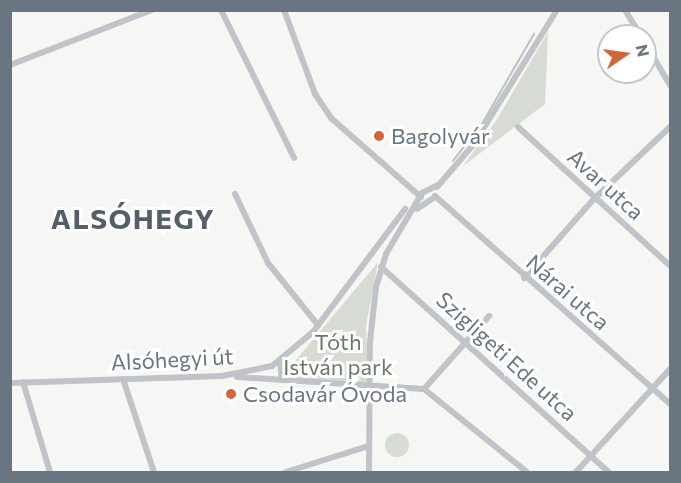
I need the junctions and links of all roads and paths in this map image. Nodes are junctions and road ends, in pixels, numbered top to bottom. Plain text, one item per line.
1 (152, 10) edge
2 (220, 10) edge
3 (284, 10) edge
4 (557, 10) edge
5 (625, 10) edge
6 (634, 24) edge
7 (657, 63) edge
8 (10, 65) edge
9 (670, 85) edge
10 (519, 127) dead end
11 (670, 127) edge
12 (294, 158) dead end
13 (438, 184) junction
14 (235, 194) dead end
15 (423, 194) junction
16 (435, 196) junction
17 (594, 199) junction
18 (429, 204) junction
19 (442, 207) junction
20 (405, 209) dead end
21 (417, 210) junction
22 (670, 266) edge
23 (381, 267) junction
24 (524, 278) junction
25 (489, 316) dead end
26 (318, 325) junction
27 (466, 342) junction
28 (280, 362) junction
29 (670, 369) edge
30 (222, 376) junction
31 (123, 379) junction
32 (282, 380) junction
33 (23, 382) junction
34 (10, 383) edge
35 (370, 386) junction
36 (424, 389) junction
37 (653, 389) junction
38 (670, 404) edge
39 (369, 446) junction
40 (591, 456) junction
41 (50, 472) edge
42 (154, 472) edge
43 (286, 472) edge
44 (369, 472) edge
45 (527, 472) edge
46 (576, 472) edge
47 (609, 472) edge

1 - 8 street
2 - 12 street
3 - 15 street
4 - 13 street
5 - 6 street
7 - 9 street
10 - 17 street, Avar utca
11 - 17 street
13 - 15 street
13 - 16 street
14 - 26 street
15 - 16 street
15 - 18 street, Nárai utca
15 - 21 street
16 - 18 street
16 - 19 street, Nárai utca
17 - 22 street, Avar utca
17 - 24 street
18 - 19 street, Nárai utca
18 - 21 street
19 - 24 street, Nárai utca
20 - 26 street
21 - 23 street
23 - 27 street, Szigligeti Ede utca
23 - 35 street
24 - 37 street, Nárai utca
25 - 27 street
26 - 28 street
27 - 36 street
27 - 40 street, Szigligeti Ede utca
28 - 30 street, Alsóhegyi út
28 - 32 street
29 - 37 street
30 - 31 street, Alsóhegyi út
30 - 32 street
31 - 33 street, Alsóhegyi út
31 - 42 street
32 - 35 street
33 - 34 street, Alsóhegyi út
33 - 41 street
35 - 36 street
35 - 39 street
36 - 45 street
37 - 38 street, Nárai utca
37 - 40 street
39 - 43 street
39 - 44 street
40 - 46 street
40 - 47 street, Szigligeti Ede utca

